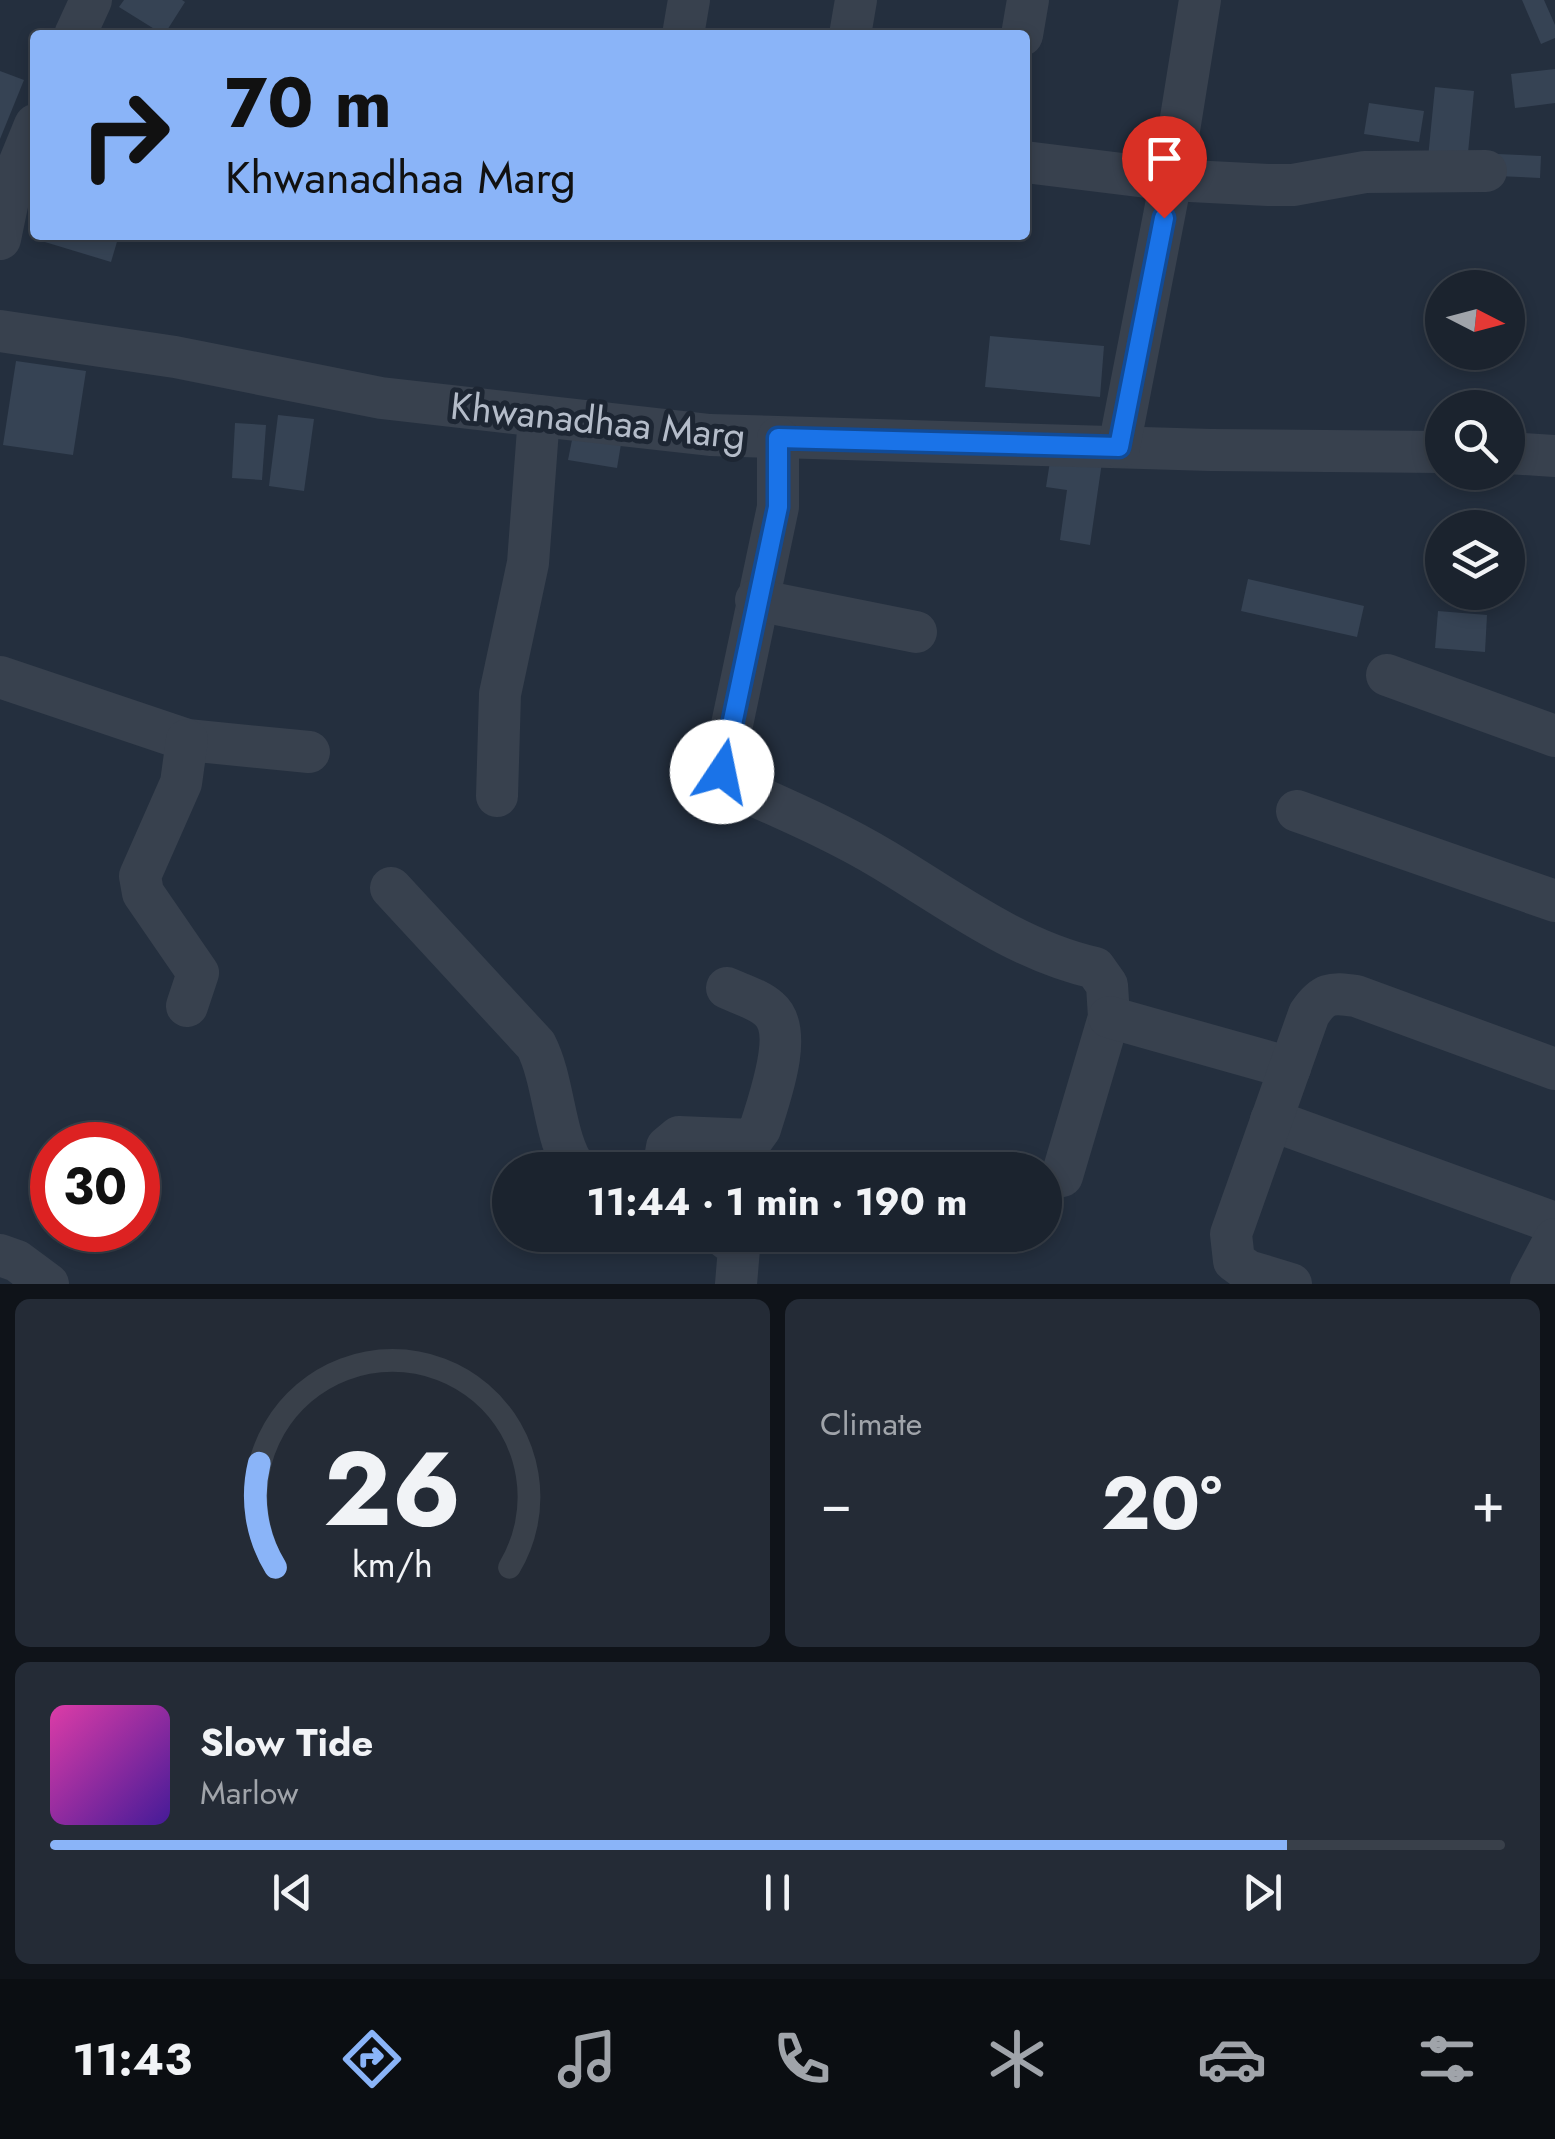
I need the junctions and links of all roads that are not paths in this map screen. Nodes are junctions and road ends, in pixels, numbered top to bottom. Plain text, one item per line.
1 (91, 0) edge
2 (689, 0) edge
3 (856, 0) edge
4 (1028, 0) edge
5 (1200, 0) edge
6 (77, 30) edge
7 (683, 30) edge
8 (851, 30) edge
9 (1023, 30) edge
10 (30, 137) edge
11 (1030, 163) edge
12 (1486, 171) dead end
13 (1171, 180) junction
14 (0, 239) edge
15 (0, 330) edge
16 (539, 416) junction
17 (778, 438) junction
18 (1119, 447) junction
19 (1425, 452) edge
20 (1525, 454) edge
21 (1555, 456) edge
22 (756, 600) junction
23 (916, 632) dead end
24 (1387, 676) dead end
25 (0, 678) edge
26 (1555, 736) edge
27 (187, 740) junction
28 (309, 752) dead end
29 (497, 796) dead end
30 (1298, 811) dead end
31 (391, 888) dead end
32 (1555, 901) edge
33 (727, 988) dead end
34 (187, 1006) dead end
35 (1109, 1018) junction
36 (1290, 1068) junction
37 (1555, 1069) edge
38 (1271, 1120) junction
39 (566, 1152) edge
40 (666, 1152) edge
41 (1062, 1176) dead end
42 (1555, 1223) edge
43 (1555, 1239) edge
44 (739, 1252) edge
45 (0, 1255) edge
46 (48, 1284) edge
47 (736, 1284) edge
48 (1291, 1284) edge
49 (1532, 1284) edge

1 - 6 street
2 - 7 street
3 - 8 street
4 - 9 street
5 - 13 street
10 - 14 street
11 - 13 street
12 - 13 street
13 - 18 street
15 - 16 street, Khwanadhaa Marg
16 - 17 street, Khwanadhaa Marg
16 - 29 street
17 - 18 street, Khwanadhaa Marg
17 - 22 street
18 - 19 street, Khwanadhaa Marg
20 - 21 street
22 - 23 street
22 - 35 street
24 - 26 street
25 - 27 street
27 - 28 street
27 - 34 street
30 - 32 street
31 - 39 street
33 - 40 street
35 - 36 street
35 - 41 street
36 - 37 street
36 - 38 street
38 - 42 street
38 - 48 street
43 - 49 street
44 - 47 street
45 - 46 street

